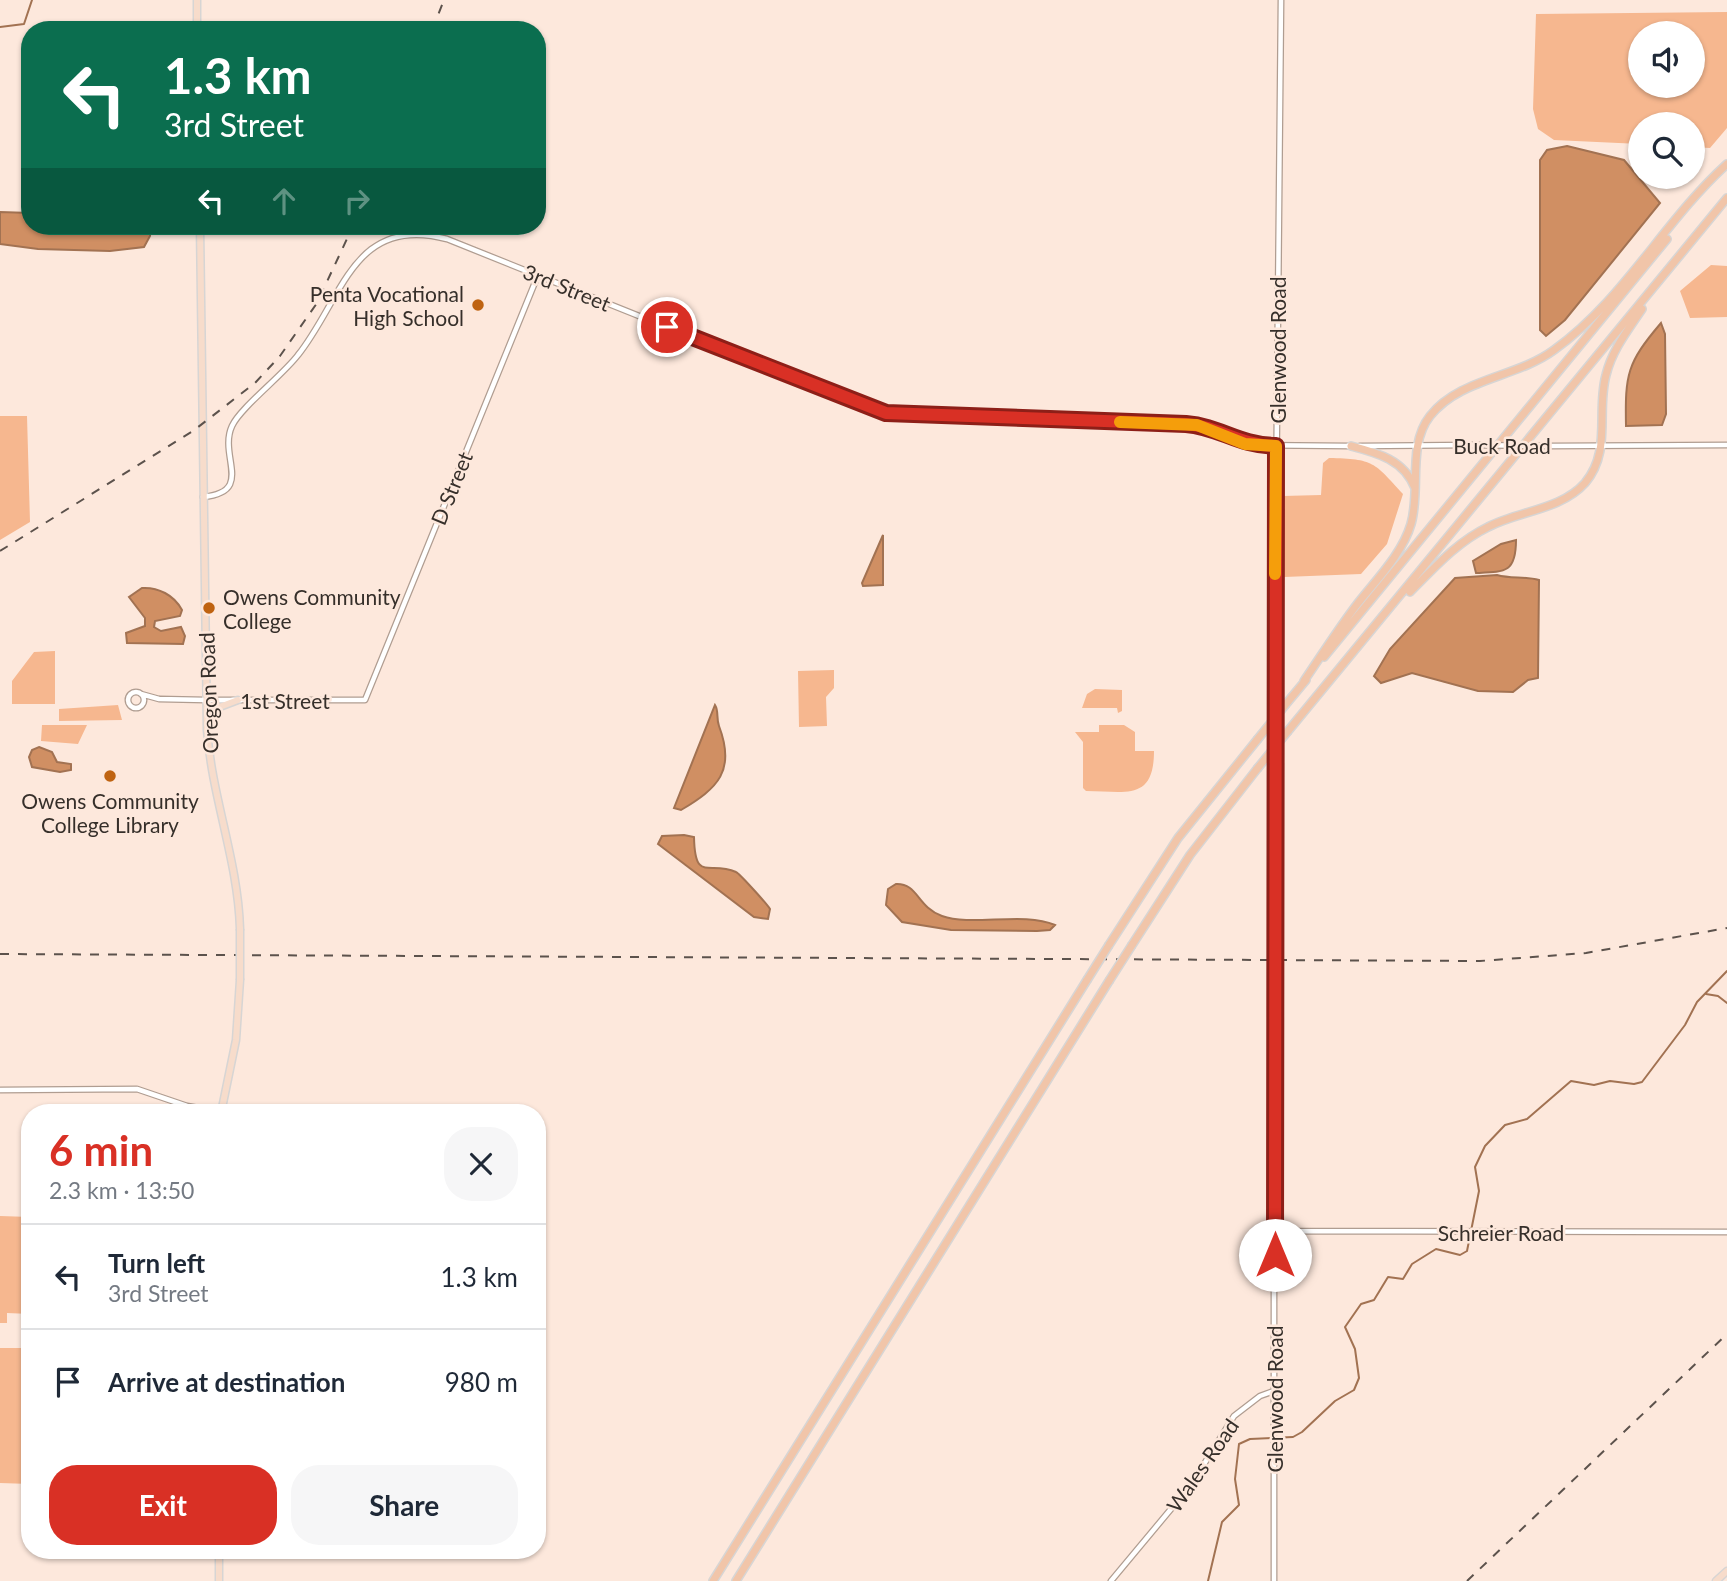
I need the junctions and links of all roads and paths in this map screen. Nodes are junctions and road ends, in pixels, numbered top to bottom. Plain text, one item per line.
1 (197, 0) edge
2 (1281, 0) edge
3 (197, 21) edge
4 (1727, 165) edge
5 (1727, 198) edge
6 (200, 235) edge
7 (538, 275) junction
8 (1661, 282) junction
9 (1418, 445) junction
10 (1727, 445) edge
11 (1276, 446) junction
12 (1351, 446) junction
13 (1602, 446) junction
14 (1416, 496) junction
15 (203, 497) junction
16 (1389, 612) junction
17 (1304, 681) junction
18 (141, 694) junction
19 (159, 699) junction
20 (206, 700) junction
21 (238, 700) junction
22 (365, 700) joint
23 (143, 704) junction
24 (207, 725) junction
25 (0, 1090) edge
26 (181, 1104) edge
27 (223, 1104) edge
28 (1275, 1231) junction
29 (1727, 1233) edge
30 (1273, 1391) junction
31 (219, 1559) edge
32 (1727, 1571) edge
33 (219, 1581) edge
34 (713, 1581) edge
35 (736, 1581) edge
36 (1111, 1581) edge
37 (1273, 1581) edge
38 (1716, 1581) edge

1 - 3 main road
2 - 11 street, Glenwood Road
4 - 9 highway
4 - 17 highway
5 - 8 highway
6 - 15 main road, Oregon Road
7 - 11 street, 3rd Street
7 - 15 street, 3rd Street
7 - 22 street, D Street
8 - 13 highway
8 - 16 highway
9 - 12 street, Buck Road
9 - 13 street, Buck Road, bridge
9 - 14 highway
10 - 13 street, Buck Road
11 - 12 street, Buck Road
11 - 28 street, Glenwood Road
12 - 14 highway
13 - 16 highway
14 - 17 highway
15 - 20 main road, Oregon Road
16 - 35 highway, bridge
17 - 34 highway, bridge
18 - 19 street
18 - 23 street
18 - 23 street
19 - 20 street, 1st Street
19 - 23 street
20 - 21 street, 1st Street
20 - 24 main road, Oregon Road
21 - 22 street, 1st Street
21 - 24 main road
24 - 27 main road, Oregon Road, bridge
25 - 26 street
28 - 29 street, Schreier Road
28 - 30 street, Glenwood Road
30 - 36 street, Wales Road
30 - 37 street, Glenwood Road
31 - 33 main road
32 - 38 main road

